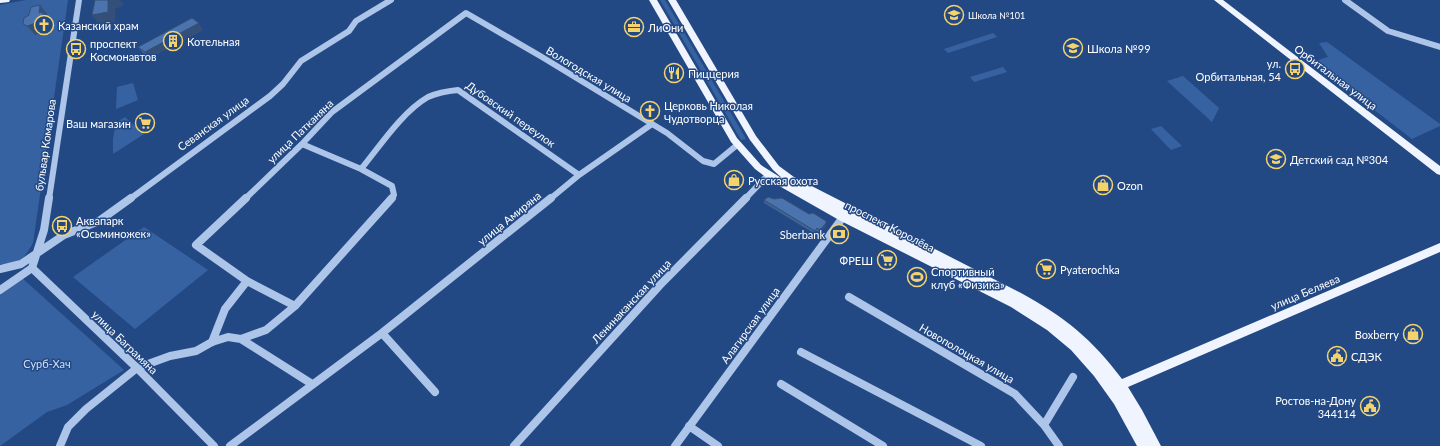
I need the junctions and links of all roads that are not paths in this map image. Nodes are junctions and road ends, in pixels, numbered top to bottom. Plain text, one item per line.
1 (6, 0) edge
2 (78, 0) edge
3 (391, 0) edge
4 (653, 0) edge
5 (672, 0) edge
6 (1218, 0) edge
7 (1345, 0) edge
8 (0, 1) edge
9 (466, 13) joint
10 (1440, 47) edge
11 (652, 124) junction
12 (753, 138) junction
13 (302, 144) junction
14 (737, 145) junction
15 (361, 169) junction
16 (1440, 171) edge
17 (579, 175) junction
18 (768, 175) junction
19 (843, 216) junction
20 (1440, 247) edge
21 (38, 251) junction
22 (0, 268) edge
23 (32, 268) junction
24 (247, 281) junction
25 (0, 290) edge
26 (849, 297) dead end
27 (295, 306) junction
28 (382, 333) junction
29 (241, 339) junction
30 (212, 342) junction
31 (801, 352) dead end
32 (137, 368) junction
33 (1073, 378) dead end
34 (312, 384) junction
35 (781, 384) dead end
36 (1115, 386) junction
37 (435, 392) dead end
38 (1044, 425) junction
39 (689, 426) junction
40 (60, 446) edge
41 (214, 446) edge
42 (230, 446) edge
43 (514, 446) edge
44 (675, 446) edge
45 (718, 446) edge
46 (883, 446) edge
47 (981, 446) edge
48 (1059, 446) edge
49 (1143, 446) edge
50 (1155, 446) edge

1 - 8 main road
2 - 21 street, бульвар Комарова
3 - 21 street, Севанская улица
4 - 14 main road, проспект Королёва
5 - 12 main road, проспект Королёва
6 - 16 main road, Орбитальная улица
7 - 10 street
9 - 11 street, Вологодская улица
9 - 13 street, улица Патканяна
11 - 14 street, Вологодская улица
11 - 17 street, улица Амиряна
12 - 14 main road
12 - 36 main road, проспект Королёва
13 - 15 street
13 - 24 street, улица Патканяна
14 - 18 main road, проспект Королёва
15 - 17 street, Дубовский переулок
15 - 27 street
17 - 28 street, улица Амиряна
18 - 19 main road, проспект Королёва
18 - 43 street, Ленинаканская улица
19 - 36 main road, проспект Королёва
19 - 39 street, Алагирская улица
20 - 36 main road, улица Беляева
21 - 22 street
21 - 23 street
23 - 25 street
23 - 32 street, улица Баграмяна
24 - 27 street
24 - 30 street
26 - 38 street, Новополоцкая улица
27 - 29 street
28 - 34 street, улица Амиряна
28 - 37 street
29 - 30 street
29 - 34 street
30 - 32 street
31 - 47 street
32 - 40 street
32 - 41 street, улица Баграмяна
33 - 38 street
34 - 42 street, улица Амиряна
35 - 46 street
36 - 49 main road, проспект Королёва
36 - 50 main road, проспект Королёва
38 - 48 street, Новополоцкая улица
39 - 44 street, Алагирская улица
39 - 45 street

